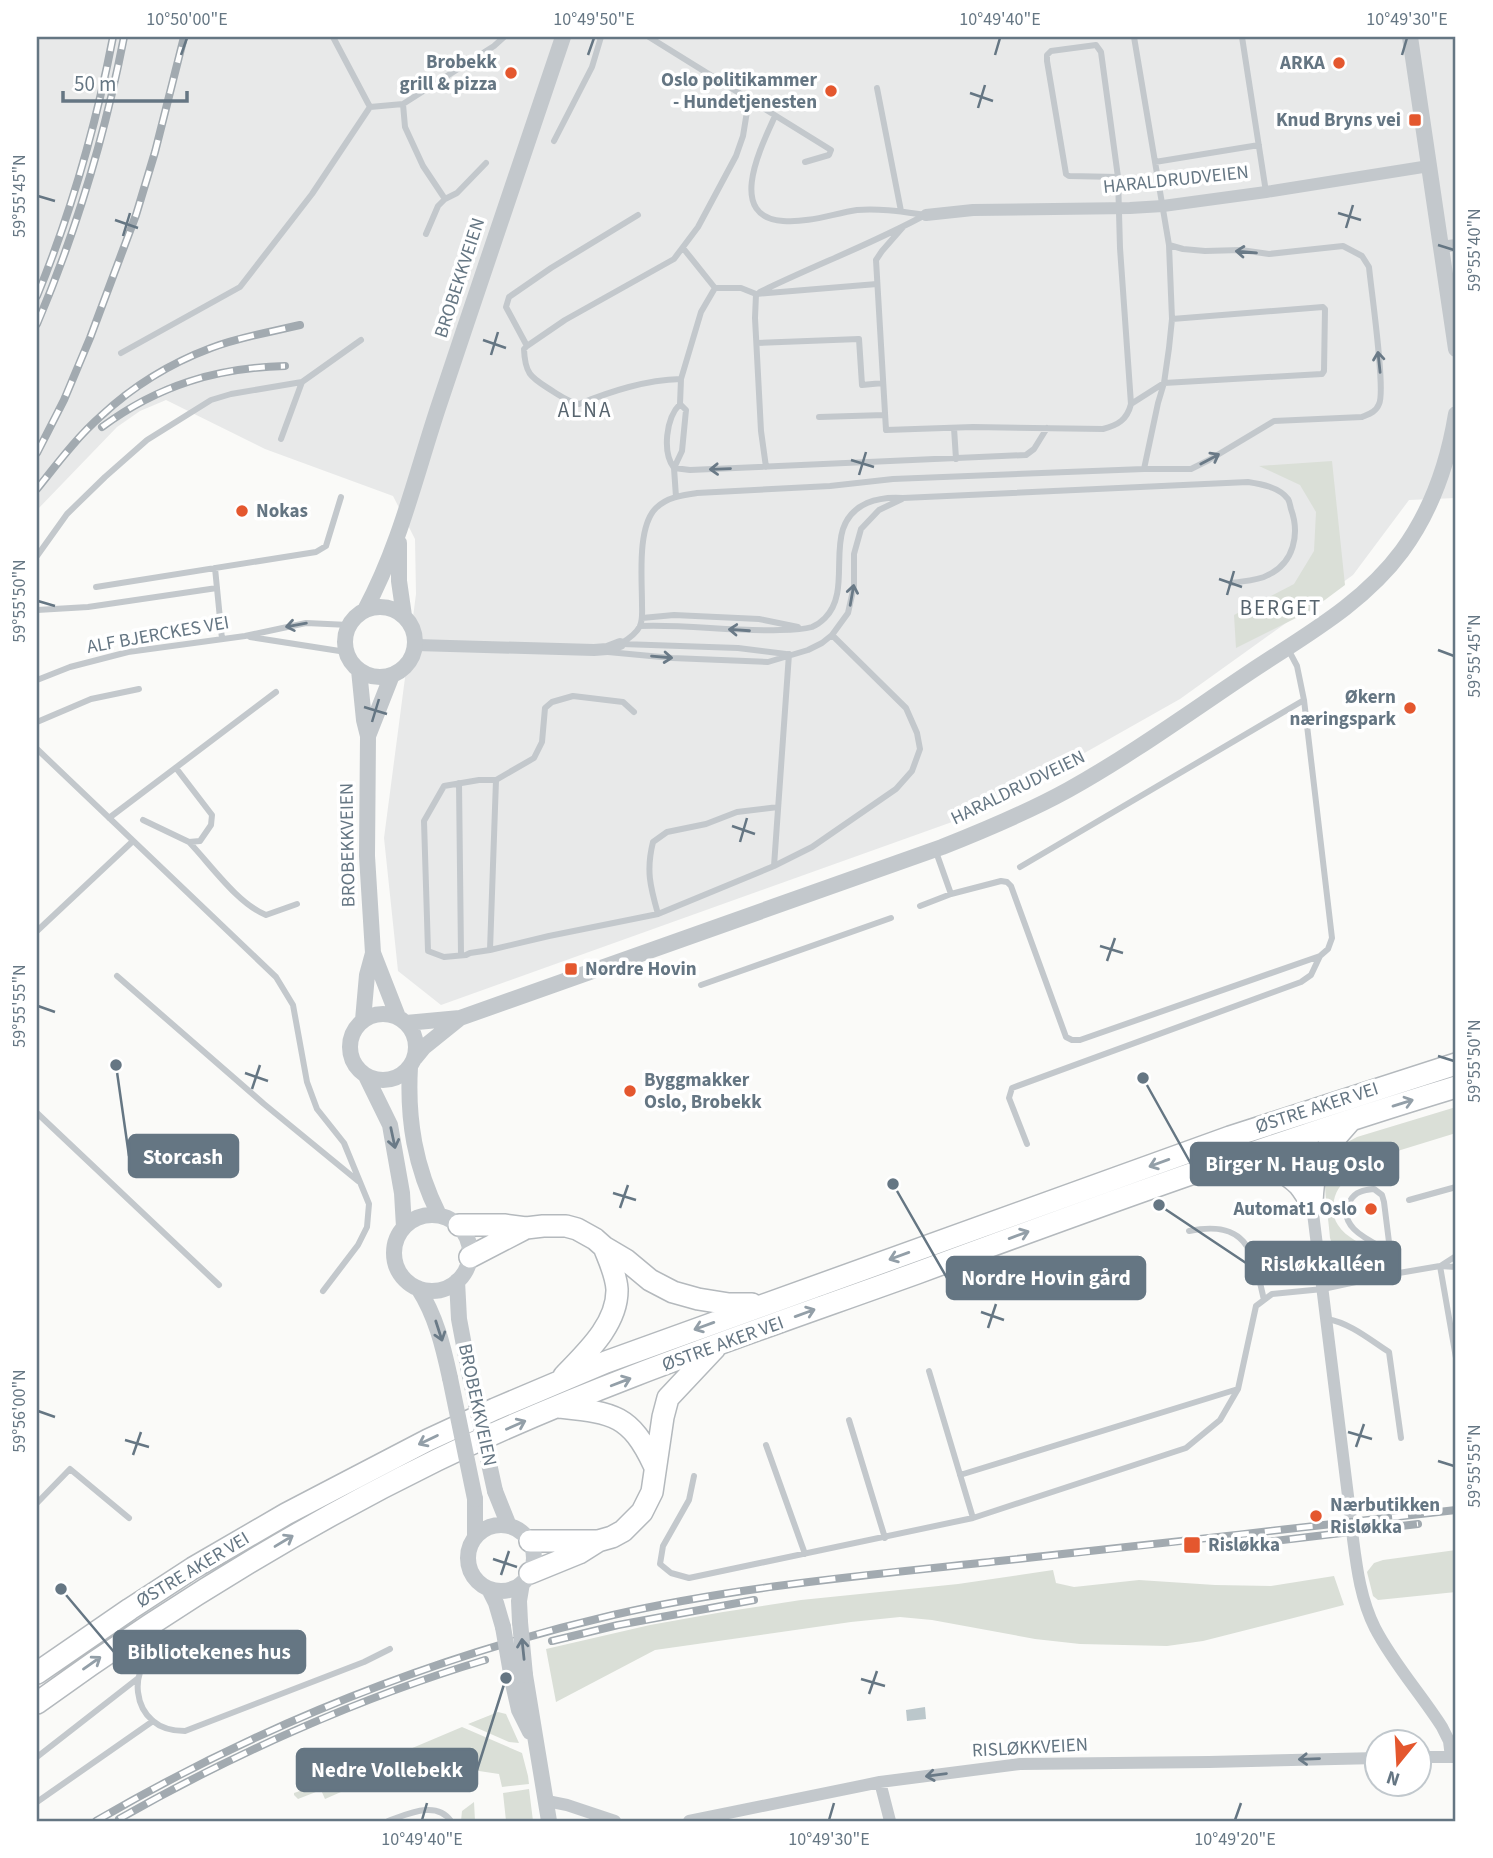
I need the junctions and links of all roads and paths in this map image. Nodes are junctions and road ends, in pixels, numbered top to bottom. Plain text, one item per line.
1 (333, 37) edge
2 (504, 37) edge
3 (563, 37) edge
4 (601, 37) edge
5 (649, 37) edge
6 (1134, 37) edge
7 (1242, 37) edge
8 (1410, 37) edge
9 (877, 88) dead end
10 (749, 99) junction
11 (403, 104) junction
12 (370, 107) junction
13 (775, 116) junction
14 (554, 141) dead end
15 (1259, 145) junction
16 (805, 162) dead end
17 (1155, 162) junction
18 (486, 163) dead end
19 (1429, 166) junction
20 (1118, 177) junction
21 (1266, 192) junction
22 (445, 200) junction
23 (1163, 206) junction
24 (1119, 208) junction
25 (901, 211) junction
26 (638, 215) dead end
27 (926, 215) junction
28 (903, 227) junction
29 (426, 234) dead end
30 (1169, 245) junction
31 (1449, 246) edge
32 (683, 248) junction
33 (877, 284) junction
34 (715, 288) junction
35 (756, 294) junction
36 (1172, 318) junction
37 (361, 340) dead end
38 (757, 343) junction
39 (527, 346) junction
40 (1456, 349) edge
41 (121, 353) dead end
42 (681, 379) junction
43 (302, 382) junction
44 (883, 383) junction
45 (1164, 383) junction
46 (680, 404) junction
47 (1130, 404) junction
48 (1456, 414) edge
49 (885, 415) junction
50 (819, 417) dead end
51 (954, 428) junction
52 (1047, 428) junction
53 (281, 439) dead end
54 (956, 459) junction
55 (766, 467) junction
56 (674, 468) junction
57 (1144, 469) junction
58 (341, 497) dead end
59 (676, 497) junction
60 (903, 498) junction
61 (399, 533) junction
62 (37, 556) edge
63 (215, 568) junction
64 (1231, 583) dead end
65 (96, 587) dead end
66 (217, 588) junction
67 (37, 610) edge
68 (365, 610) junction
69 (404, 616) junction
70 (642, 618) junction
71 (349, 625) junction
72 (640, 626) junction
73 (807, 628) junction
74 (832, 635) junction
75 (245, 636) junction
76 (222, 639) junction
77 (620, 644) junction
78 (416, 645) junction
79 (1287, 648) junction
80 (594, 650) junction
81 (346, 652) junction
82 (789, 654) junction
83 (359, 670) junction
84 (392, 675) junction
85 (37, 680) edge
86 (139, 689) dead end
87 (276, 692) dead end
88 (1304, 701) junction
89 (634, 712) dead end
90 (37, 722) edge
91 (368, 736) junction
92 (37, 749) edge
93 (176, 768) junction
94 (496, 780) junction
95 (459, 783) junction
96 (778, 807) junction
97 (109, 818) junction
98 (143, 820) dead end
99 (133, 841) junction
100 (189, 842) junction
101 (935, 849) junction
102 (774, 866) junction
103 (1020, 867) dead end
104 (951, 894) junction
105 (297, 904) dead end
106 (920, 906) dead end
107 (658, 914) junction
108 (891, 918) dead end
109 (37, 931) edge
110 (490, 950) junction
111 (373, 953) junction
112 (461, 955) junction
113 (1320, 957) junction
114 (117, 976) dead end
115 (701, 985) dead end
116 (460, 1018) junction
117 (363, 1020) junction
118 (402, 1020) junction
119 (412, 1062) junction
120 (1456, 1064) edge
121 (366, 1076) junction
122 (1456, 1087) edge
123 (37, 1113) edge
124 (1350, 1120) junction
125 (1027, 1144) dead end
126 (1242, 1156) junction
127 (360, 1182) junction
128 (1456, 1187) edge
129 (1409, 1200) dead end
130 (1312, 1205) junction
131 (439, 1215) junction
132 (459, 1226) junction
133 (404, 1227) junction
134 (526, 1228) junction
135 (1189, 1231) dead end
136 (604, 1247) junction
137 (1389, 1251) junction
138 (1456, 1256) edge
139 (470, 1257) junction
140 (1440, 1266) junction
141 (1456, 1267) edge
142 (1393, 1274) junction
143 (457, 1281) junction
144 (219, 1285) dead end
145 (418, 1288) junction
146 (1323, 1289) junction
147 (323, 1291) dead end
148 (1264, 1300) junction
149 (1446, 1300) junction
150 (1456, 1302) edge
151 (768, 1303) junction
152 (1327, 1319) junction
153 (1453, 1324) edge
154 (718, 1345) junction
155 (1456, 1358) edge
156 (929, 1371) dead end
157 (557, 1382) junction
158 (1238, 1389) junction
159 (557, 1406) junction
160 (849, 1419) dead end
161 (1401, 1438) dead end
162 (766, 1445) dead end
163 (654, 1465) junction
164 (960, 1475) junction
165 (694, 1476) dead end
166 (37, 1503) edge
167 (1350, 1512) tunnel mouth
168 (129, 1518) dead end
169 (973, 1518) junction
170 (509, 1526) junction
171 (475, 1536) junction
172 (885, 1538) junction
173 (1353, 1539) tunnel mouth
174 (530, 1541) junction
175 (598, 1541) junction
176 (805, 1554) junction
177 (526, 1578) junction
178 (489, 1589) junction
179 (182, 1644) dead end
180 (390, 1649) dead end
181 (37, 1674) edge
182 (518, 1677) junction
183 (137, 1679) junction
184 (37, 1703) edge
185 (153, 1721) junction
186 (37, 1757) edge
187 (1434, 1757) edge
188 (1454, 1757) edge
189 (1364, 1758) edge
190 (880, 1782) junction
191 (547, 1801) junction
192 (37, 1802) edge
193 (388, 1821) edge
194 (451, 1821) edge
195 (549, 1821) edge
196 (615, 1821) edge
197 (689, 1821) edge
198 (890, 1821) edge

1 - 12 lane
2 - 11 lane
3 - 61 street, BROBEKKVEIEN
4 - 14 lane
5 - 10 lane
6 - 17 lane
7 - 15 lane
8 - 19 street
9 - 25 lane
10 - 13 lane
10 - 32 lane
11 - 12 lane
11 - 22 lane
12 - 41 lane
13 - 16 lane
13 - 25 lane
15 - 17 lane
15 - 21 lane
17 - 23 lane
18 - 22 lane
19 - 21 street, HARALDRUDVEIEN
19 - 31 street
20 - 20 lane
20 - 24 lane
21 - 23 street, HARALDRUDVEIEN
22 - 29 lane
23 - 24 street, HARALDRUDVEIEN
23 - 30 lane
24 - 27 street, HARALDRUDVEIEN
24 - 47 lane
25 - 27 lane
26 - 39 lane
27 - 28 lane
28 - 33 lane
28 - 35 lane
30 - 36 lane
57 -> 30 lane
31 - 40 street
32 - 34 lane
32 - 39 lane
33 - 35 lane
33 - 44 lane
34 - 35 lane
34 - 42 lane
35 - 38 lane
36 - 45 lane
36 - 45 lane
37 - 43 lane
38 - 44 lane
38 - 55 lane
39 - 42 lane
42 - 46 lane
43 - 53 lane
43 - 62 lane
44 - 49 lane
45 - 47 lane
45 - 57 lane
46 - 56 lane
46 - 56 lane
47 - 52 lane
48 - 79 street, HARALDRUDVEIEN
49 - 50 lane
49 - 51 lane
51 - 52 lane
51 - 54 lane
52 - 54 lane
54 - 55 lane
55 -> 56 lane
56 - 59 lane
57 - 59 lane
58 - 63 lane
59 - 70 lane
60 - 64 lane
60 - 73 lane
74 -> 60 lane
61 - 68 street, BROBEKKVEIEN
61 - 69 street, BROBEKKVEIEN
63 - 65 lane
63 - 66 lane
66 - 67 lane
66 - 76 lane
68 - 69 street
68 - 71 street
69 - 78 street
70 - 72 lane
70 - 73 lane
71 -> 75 lane, ALF BJERCKES VEI
71 - 81 street
73 -> 72 lane
72 - 77 lane
74 - 82 lane
74 - 102 lane
75 - 76 lane, ALF BJERCKES VEI
75 - 81 lane, ALF BJERCKES VEI
76 - 85 lane, ALF BJERCKES VEI
77 - 80 street
77 - 82 lane
78 - 80 street
78 - 84 street
79 - 88 lane
79 - 101 street, HARALDRUDVEIEN
80 -> 82 lane
81 - 83 street
82 - 96 lane
83 - 84 street
83 - 91 street, BROBEKKVEIEN
84 - 91 street, BROBEKKVEIEN
86 - 90 lane
87 - 93 lane
88 - 103 lane
88 - 113 lane
89 - 94 lane
91 - 111 street, BROBEKKVEIEN
92 - 97 lane
93 - 97 lane
93 - 100 lane
94 - 95 lane
94 - 110 lane
95 - 112 lane
95 - 112 lane
96 - 102 lane
96 - 107 lane
97 - 99 lane
98 - 100 lane
99 - 109 lane
99 - 127 lane
100 - 105 lane
101 - 104 lane
101 - 116 street, HARALDRUDVEIEN
102 - 107 lane
104 - 106 lane
104 - 113 lane
107 - 110 lane
108 - 115 lane
110 - 112 lane
111 - 117 street, BROBEKKVEIEN
111 - 118 street, BROBEKKVEIEN
113 - 125 lane
114 - 127 lane
116 - 118 street, HARALDRUDVEIEN
116 - 119 street, HARALDRUDVEIEN
117 - 118 street
117 - 121 street
118 - 119 street
119 - 121 street
119 - 131 street
120 -> 151 highway, ØSTRE AKER VEI
121 -> 133 street
124 -> 122 highway, ØSTRE AKER VEI
123 - 144 lane
124 - 126 highway, ØSTRE AKER VEI
124 - 130 highway
126 - 130 highway
154 -> 126 highway, ØSTRE AKER VEI
127 - 147 lane
128 - 129 lane
130 - 146 street
131 - 132 street
131 - 133 street
132 - 134 highway
132 - 139 street
133 - 145 street
134 - 136 highway
134 - 139 highway
135 - 148 lane
136 - 151 highway
136 - 157 highway
137 - 137 lane
137 - 142 lane
138 - 140 lane
139 - 143 street
140 - 141 lane
140 - 142 lane
140 - 149 lane
142 - 146 lane
143 - 145 street
143 - 170 street, BROBEKKVEIEN, bridge
145 -> 171 street, BROBEKKVEIEN, bridge
146 - 148 lane
146 - 152 street
148 - 158 lane
149 - 150 lane
149 - 153 lane
151 -> 157 highway, ØSTRE AKER VEI
152 - 161 lane
152 - 167 street
153 - 155 lane
159 -> 154 highway, ØSTRE AKER VEI
154 - 163 highway
156 - 164 lane
157 -> 181 highway, ØSTRE AKER VEI
158 - 164 lane
158 - 169 lane
159 - 163 highway
184 -> 159 highway, ØSTRE AKER VEI
160 - 172 lane
162 - 176 lane
163 - 175 highway
164 - 169 lane
165 - 176 lane
166 - 168 lane
169 - 172 lane
170 - 171 street
170 - 174 street
171 - 178 street
172 - 176 lane
173 - 188 street
174 - 175 highway
174 - 177 street
175 - 177 highway
177 - 178 street
182 -> 177 street, bridge
178 - 182 street, bridge
179 - 183 lane
180 - 185 lane
182 - 191 street
183 - 185 lane
183 - 186 lane
185 - 192 lane
187 - 188 street
189 -> 190 street, RISLØKKVEIEN
190 - 197 street, RISLØKKVEIEN
190 - 198 street
191 - 195 street
191 - 196 street
193 - 194 lane

